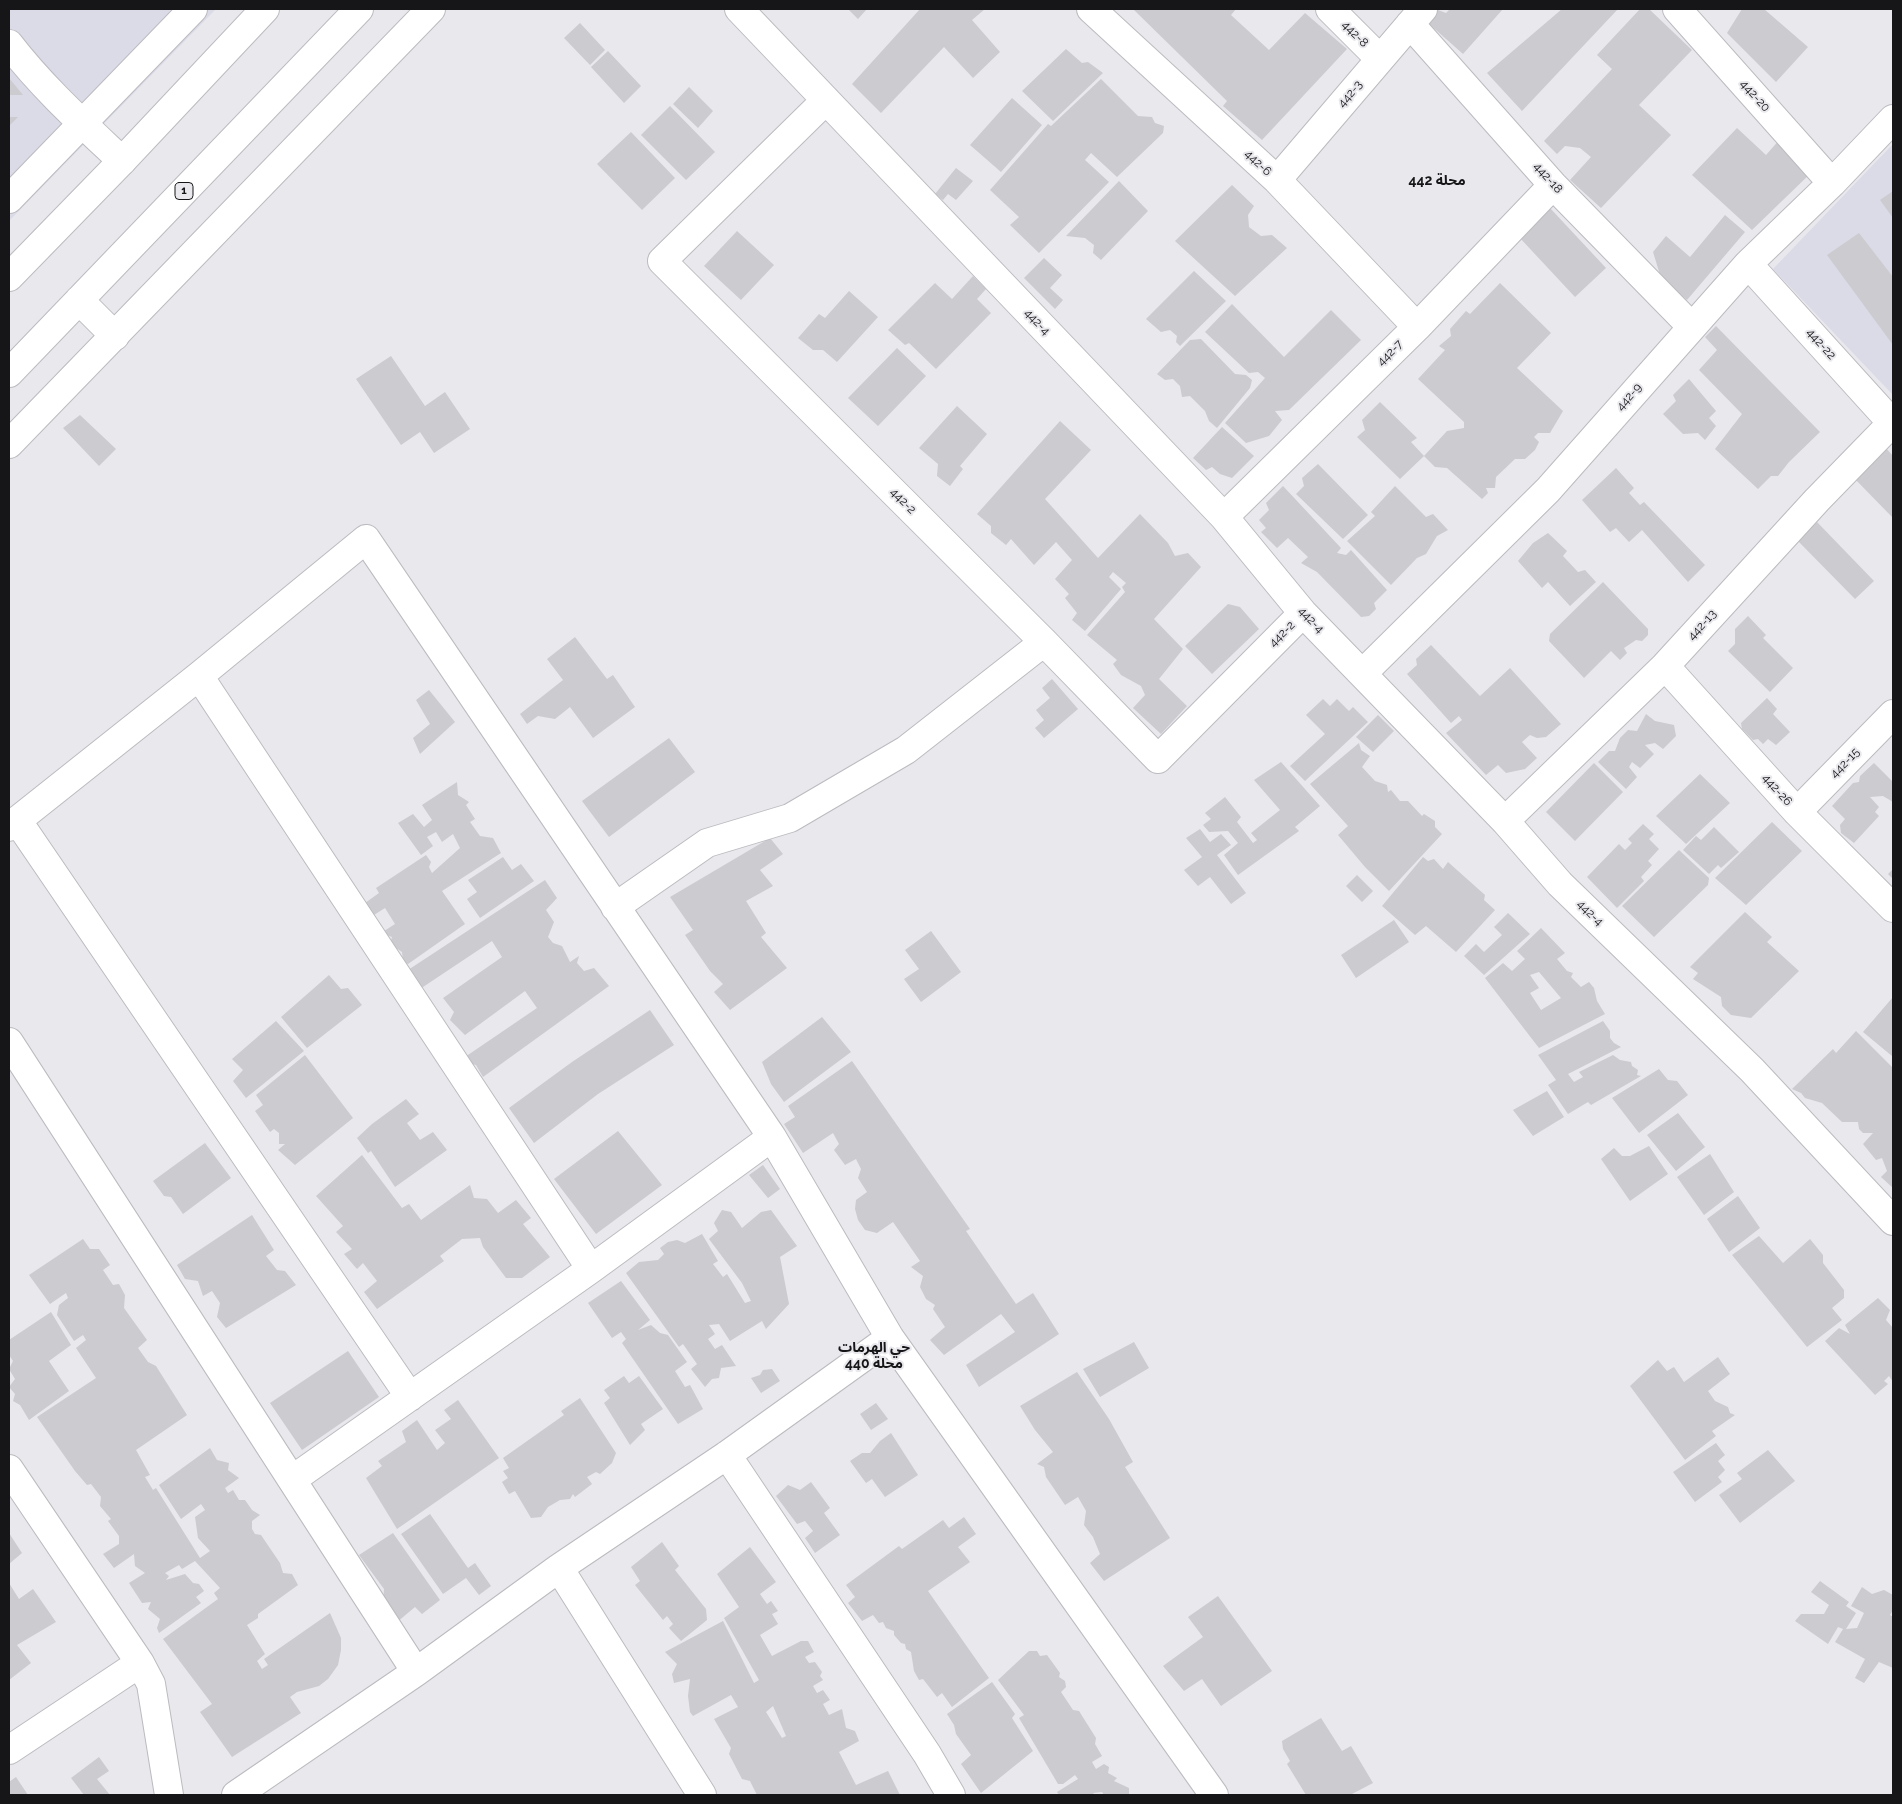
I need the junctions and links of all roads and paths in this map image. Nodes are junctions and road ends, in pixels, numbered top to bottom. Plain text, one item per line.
1 (193, 9) edge
2 (265, 9) edge
3 (359, 9) edge
4 (431, 9) edge
5 (739, 9) edge
6 (1091, 9) edge
7 (1330, 9) edge
8 (1690, 13) edge
9 (1417, 16) edge
10 (9, 44) edge
11 (1380, 59) junction
12 (826, 100) junction
13 (1893, 119) edge
14 (82, 124) junction
15 (122, 161) junction
16 (1277, 180) junction
17 (1832, 183) junction
18 (1554, 185) junction
19 (9, 199) edge
20 (1748, 264) junction
21 (9, 277) edge
22 (79, 300) junction
23 (1691, 326) junction
24 (1417, 327) junction
25 (115, 336) junction
26 (9, 373) edge
27 (1893, 423) edge
28 (9, 444) edge
29 (1224, 517) junction
30 (1302, 613) junction
31 (1044, 642) junction
32 (1665, 666) junction
33 (1363, 673) junction
34 (199, 676) junction
35 (1893, 714) edge
36 (1797, 812) junction
37 (1505, 821) junction
38 (13, 823) edge
39 (615, 907) junction
40 (1893, 908) edge
41 (12, 1056) edge
42 (772, 1137) junction
43 (1893, 1221) edge
44 (591, 1269) junction
45 (890, 1338) junction
46 (410, 1397) junction
47 (727, 1455) junction
48 (9, 1469) edge
49 (293, 1479) junction
50 (559, 1568) junction
51 (140, 1663) junction
52 (416, 1672) junction
53 (9, 1750) edge
54 (169, 1795) edge
55 (236, 1795) edge
56 (702, 1795) edge
57 (951, 1795) edge
58 (1214, 1795) edge

1 - 14 main road
2 - 15 main road
3 - 22 main road, 1
4 - 25 main road
5 - 12 main road, 442-4
6 - 16 main road, 442-6
7 - 11 main road, 442-8
8 - 17 main road, 442-20
9 - 11 main road, 442-3
9 - 18 main road, 442-18
10 - 14 main road
11 - 16 main road, 442-3
12 - 29 main road, 442-4
12 - 31 main road, 442-2
13 - 17 main road, 442-9
14 - 15 main road
14 - 19 main road
15 - 21 main road
16 - 24 main road, 442-6
17 - 20 main road, 442-9
18 - 23 main road, 442-18
18 - 24 main road, 442-7
20 - 23 main road, 442-9
20 - 27 main road, 442-22
22 - 25 main road
22 - 26 main road, 1
23 - 33 main road, 442-9
24 - 29 main road, 442-7
25 - 28 main road
27 - 32 main road, 442-13
29 - 30 main road, 442-4
30 - 31 main road, 442-2
30 - 33 main road, 442-4
31 - 39 main road
32 - 36 main road, 442-26
32 - 37 main road, 442-13
33 - 37 main road, 442-4
34 - 38 main road
34 - 39 main road
34 - 44 main road
35 - 36 main road, 442-15
36 - 40 main road, 442-26
37 - 43 main road, 442-4
38 - 46 main road
39 - 42 main road
41 - 49 main road
42 - 44 main road
42 - 45 main road
44 - 46 main road
45 - 47 main road
45 - 58 main road
46 - 49 main road
47 - 50 main road
47 - 57 main road
48 - 51 main road
49 - 52 main road
50 - 52 main road
50 - 56 main road
51 - 53 main road
51 - 54 main road
52 - 55 main road

